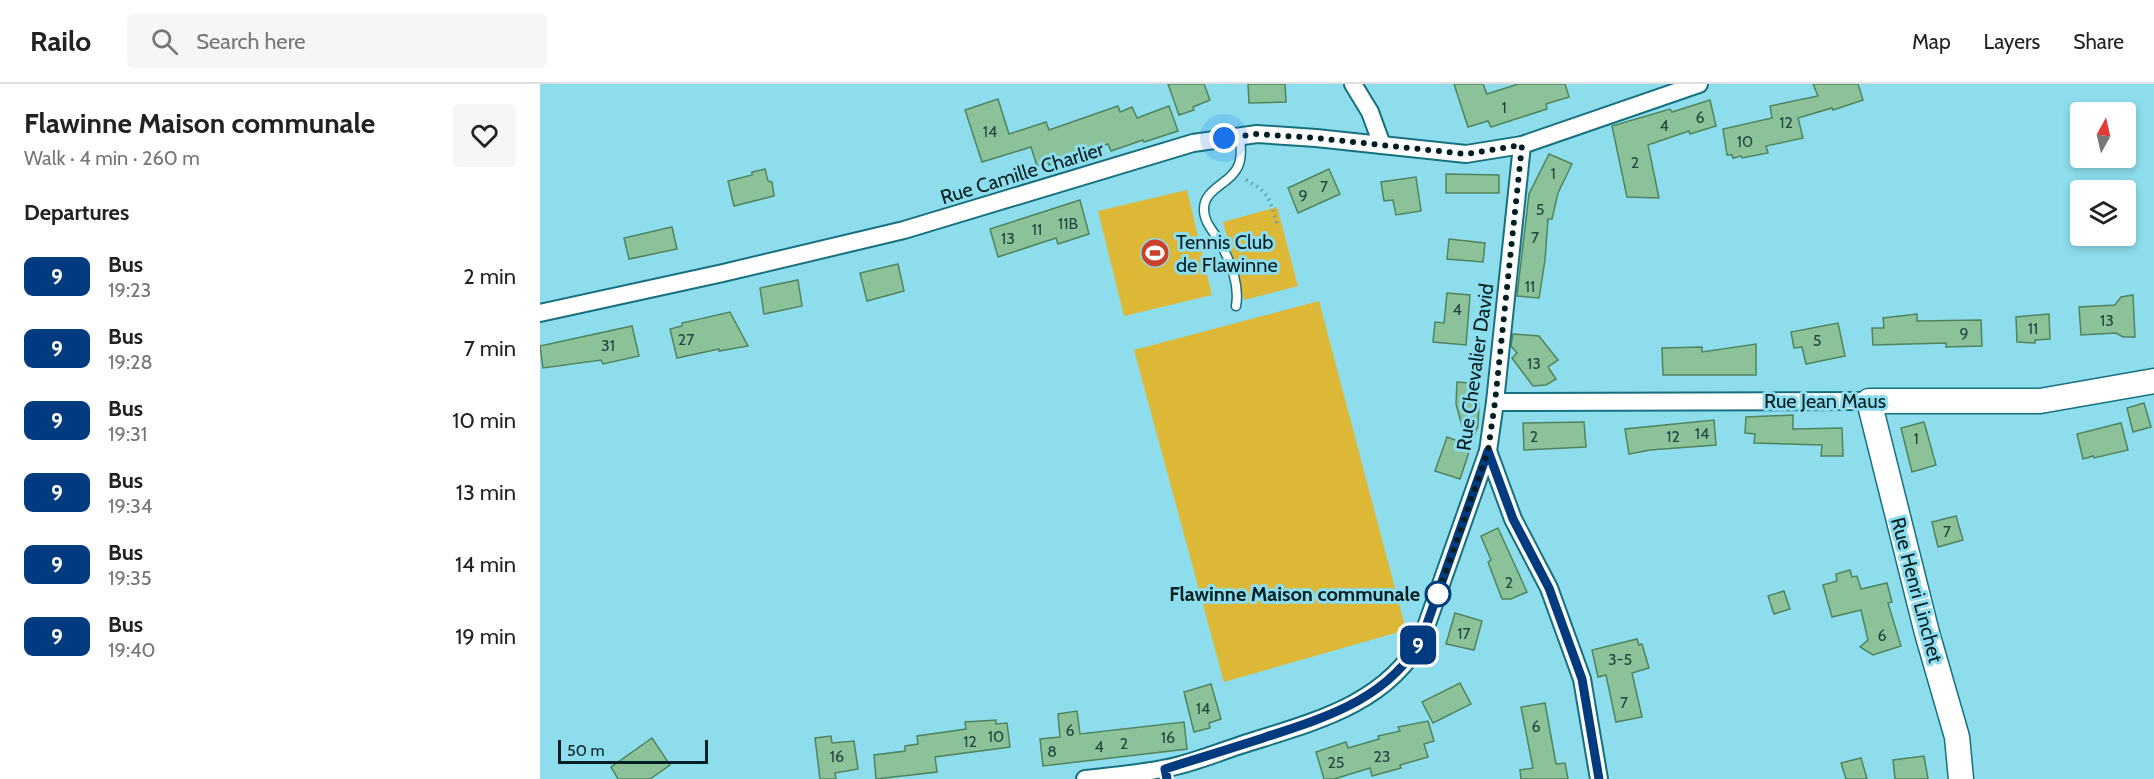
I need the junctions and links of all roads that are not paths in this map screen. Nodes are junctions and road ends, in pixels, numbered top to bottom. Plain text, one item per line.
1 (1353, 84) edge
2 (1699, 84) edge
3 (1240, 136) junction
4 (1382, 145) junction
5 (1522, 145) junction
6 (1236, 306) dead end
7 (540, 313) edge
8 (2154, 381) edge
9 (1869, 400) junction
10 (1495, 402) junction
11 (1488, 451) junction
12 (1166, 774) edge
13 (1085, 779) edge
14 (1599, 779) edge
15 (1961, 779) edge

1 - 4 street
2 - 5 street, Rue Camille Charlier
3 - 4 street, Rue Camille Charlier
3 - 6 lane
3 - 7 street, Rue Camille Charlier
4 - 5 street, Rue Camille Charlier
5 - 10 street, Rue Chevalier David
8 - 9 street, Rue Jean Maus
9 - 10 street, Rue Jean Maus
9 - 15 street, Rue Henri Linchet
10 - 11 street, Rue Chevalier David
11 - 12 street, Rue Chevalier David
11 - 14 street
12 - 13 street, Rue Chevalier David

